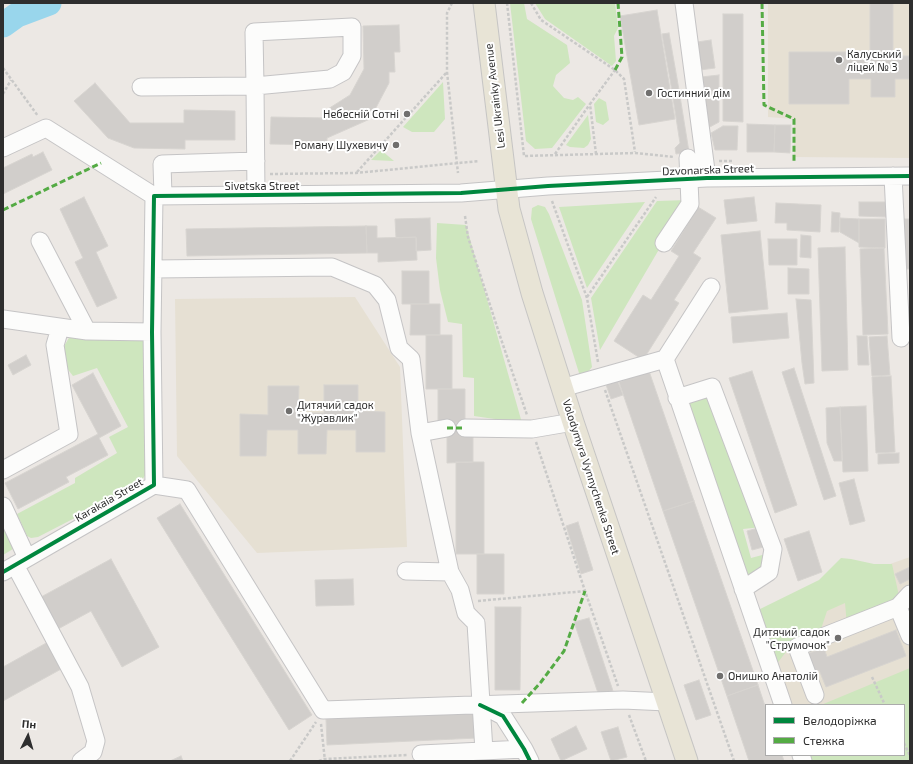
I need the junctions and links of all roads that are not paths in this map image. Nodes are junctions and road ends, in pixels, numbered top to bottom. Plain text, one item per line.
1 (484, 3) edge
2 (684, 3) edge
3 (255, 86) junction
4 (141, 87) dead end
5 (3, 148) edge
6 (696, 159) junction
7 (256, 167) junction
8 (902, 176) edge
9 (689, 178) junction
10 (707, 178) junction
11 (507, 189) junction
12 (256, 195) junction
13 (159, 196) junction
14 (40, 241) dead end
15 (664, 243) dead end
16 (154, 269) junction
17 (711, 287) dead end
18 (904, 293) edge
19 (3, 319) edge
20 (60, 328) junction
21 (87, 331) junction
22 (152, 332) junction
23 (901, 338) dead end
24 (665, 359) junction
25 (562, 388) junction
26 (677, 398) junction
27 (573, 422) junction
28 (447, 428) dead end
29 (465, 428) dead end
30 (420, 433) junction
31 (3, 470) edge
32 (154, 485) junction
33 (3, 506) edge
34 (15, 565) edge
35 (406, 571) dead end
36 (450, 572) junction
37 (743, 589) junction
38 (910, 594) edge
39 (898, 607) junction
40 (910, 636) edge
41 (815, 695) dead end
42 (667, 702) junction
43 (480, 704) junction
44 (783, 704) edge
45 (484, 751) junction
46 (421, 754) road end
47 (527, 755) edge
48 (81, 761) edge
49 (687, 761) edge

1 - 11 main road, Lesi Ukrainky Avenue
2 - 6 street
3 - 3 street
3 - 4 street
3 - 7 street
5 - 13 street
6 - 9 street
6 - 10 street
7 - 12 street
7 - 13 street
8 - 10 street, Dzvonarska Street
8 - 18 street
9 - 10 street, Dzvonarska Street
9 - 11 street, Dzvonarska Street
9 - 15 street
11 - 12 street, Sivetska Street
11 - 25 main road, Volodymyra Vynnychenka Street
12 - 13 street, Sivetska Street
13 - 16 street
14 - 21 street
16 - 22 street
16 - 30 street
17 - 24 street
18 - 23 street
19 - 20 street
20 - 21 street
20 - 31 street
21 - 22 street
22 - 32 street, Karakaia Street
24 - 25 street
24 - 26 street
25 - 27 main road, Volodymyra Vynnychenka Street
26 - 37 street
26 - 37 street
27 - 29 street
27 - 42 main road, Volodymyra Vynnychenka Street
28 - 30 street
30 - 36 street
32 - 34 street, Karakaia Street
32 - 43 street
33 - 34 street
34 - 48 street
35 - 36 street
36 - 43 street
37 - 44 street
38 - 39 street
39 - 40 street
39 - 41 street
42 - 43 street
42 - 49 main road, Volodymyra Vynnychenka Street
43 - 45 street
43 - 47 street
45 - 46 street
45 - 47 street

